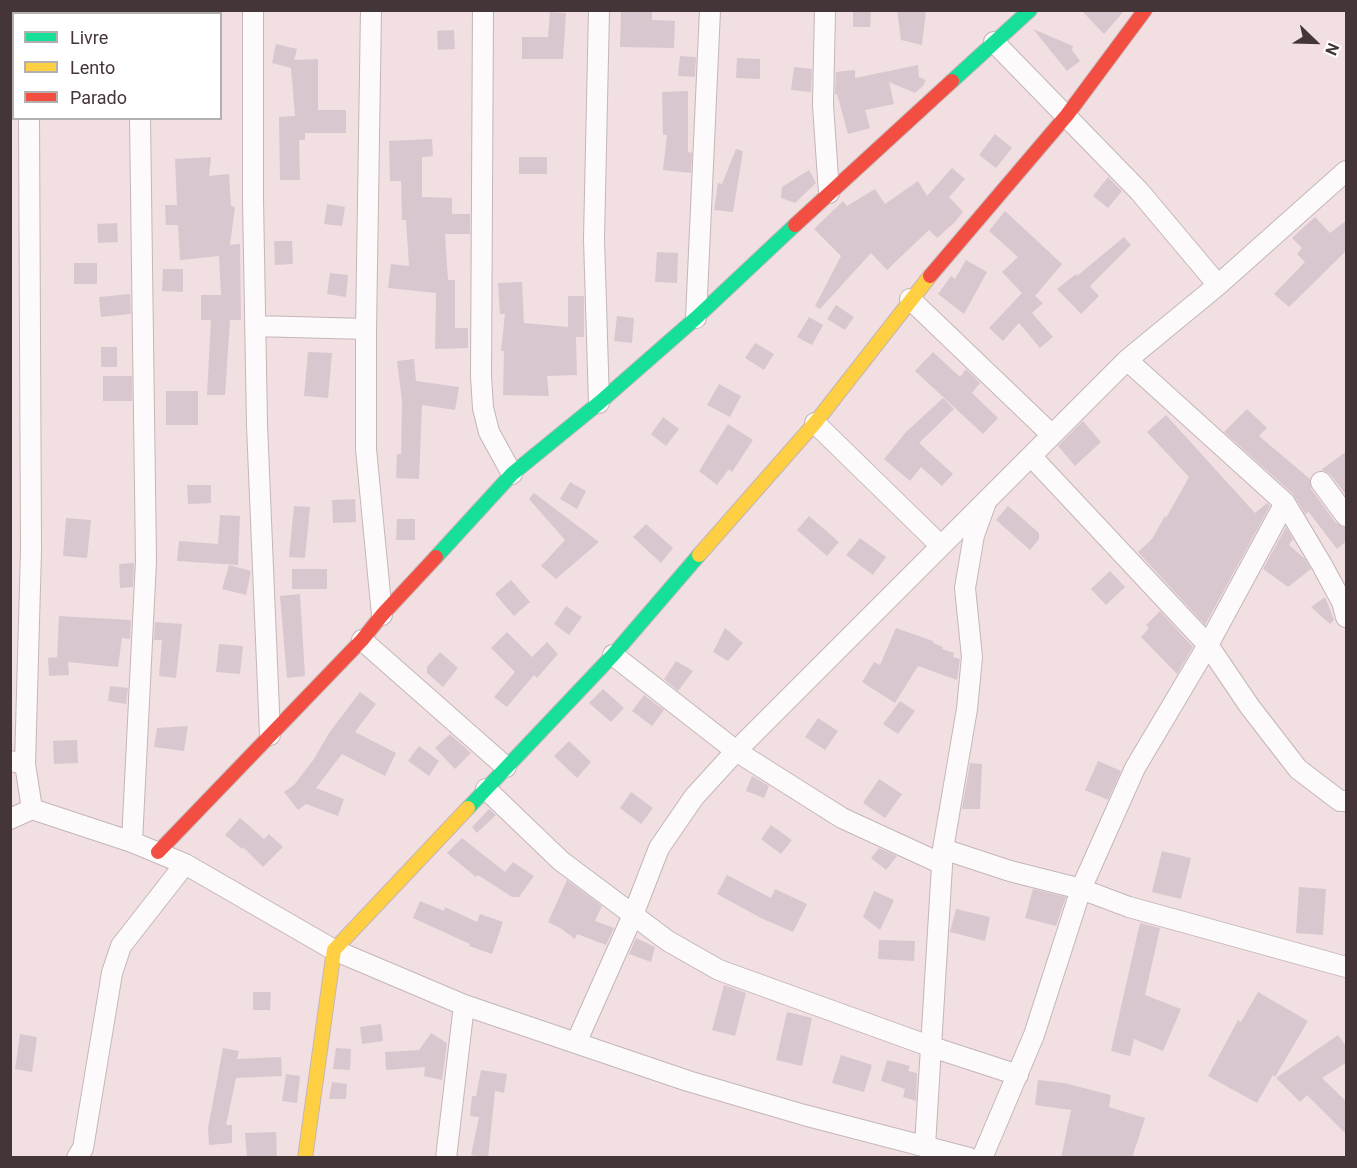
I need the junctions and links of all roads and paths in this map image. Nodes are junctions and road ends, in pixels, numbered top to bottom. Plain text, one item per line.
1 (253, 10) edge
2 (371, 10) edge
3 (483, 10) edge
4 (598, 10) edge
5 (710, 10) edge
6 (825, 10) edge
7 (1030, 10) edge
8 (1145, 10) edge
9 (994, 42) junction
10 (1067, 115) junction
11 (29, 120) edge
12 (140, 120) edge
13 (1347, 171) edge
14 (829, 193) junction
15 (1218, 285) junction
16 (910, 299) junction
17 (696, 318) junction
18 (255, 326) junction
19 (366, 329) junction
20 (1127, 360) junction
21 (599, 403) junction
22 (815, 423) junction
23 (1052, 435) junction
24 (1031, 456) junction
25 (512, 474) junction
26 (1321, 482) dead end
27 (987, 499) junction
28 (1285, 503) junction
29 (1347, 516) edge
30 (941, 546) junction
31 (381, 615) junction
32 (1347, 617) edge
33 (362, 640) junction
34 (1208, 645) junction
35 (613, 655) junction
36 (270, 735) junction
37 (736, 751) junction
38 (18, 762) edge
39 (506, 767) junction
40 (486, 789) junction
41 (1347, 801) edge
42 (32, 809) junction
43 (10, 819) edge
44 (132, 842) junction
45 (158, 852) junction
46 (942, 856) junction
47 (185, 864) junction
48 (1081, 890) junction
49 (633, 915) junction
50 (334, 950) junction
51 (1347, 967) edge
52 (464, 1005) junction
53 (576, 1043) junction
54 (932, 1047) junction
55 (1018, 1075) junction
56 (925, 1146) junction
57 (77, 1158) edge
58 (304, 1158) edge
59 (446, 1158) edge
60 (969, 1158) edge
61 (982, 1158) edge

1 - 18 street
2 - 19 street
3 - 25 street
4 - 21 street
5 - 17 street
6 - 14 street
7 - 9 street
8 - 10 street
9 - 10 street
9 - 14 street
10 - 15 street
10 - 16 street
11 - 38 street
12 - 44 street
13 - 15 street
14 - 17 street
15 - 20 street
16 - 22 street
16 - 23 street
17 - 21 street
18 - 19 street
18 - 36 street
19 - 31 street
20 - 23 street
20 - 28 street
21 - 25 street
22 - 30 street
22 - 35 street
23 - 24 street
24 - 27 street
24 - 34 street
25 - 31 street
26 - 29 street
27 - 30 street
27 - 46 street
28 - 32 street
28 - 34 street
30 - 37 street
31 - 33 street
33 - 36 street
33 - 39 street
34 - 41 street
34 - 48 street
35 - 37 street
35 - 39 street
36 - 45 street
37 - 46 street
37 - 49 street
38 - 42 street
39 - 40 street
40 - 49 street
40 - 50 street
42 - 43 street
42 - 44 street
44 - 45 street
45 - 47 street
46 - 48 street
46 - 54 street
47 - 50 street
47 - 57 street
48 - 51 street
48 - 55 street
49 - 53 street
49 - 54 street
50 - 52 street
50 - 58 street
52 - 53 street
52 - 59 street
53 - 56 street
54 - 55 street
54 - 56 street
55 - 61 street
56 - 60 street

